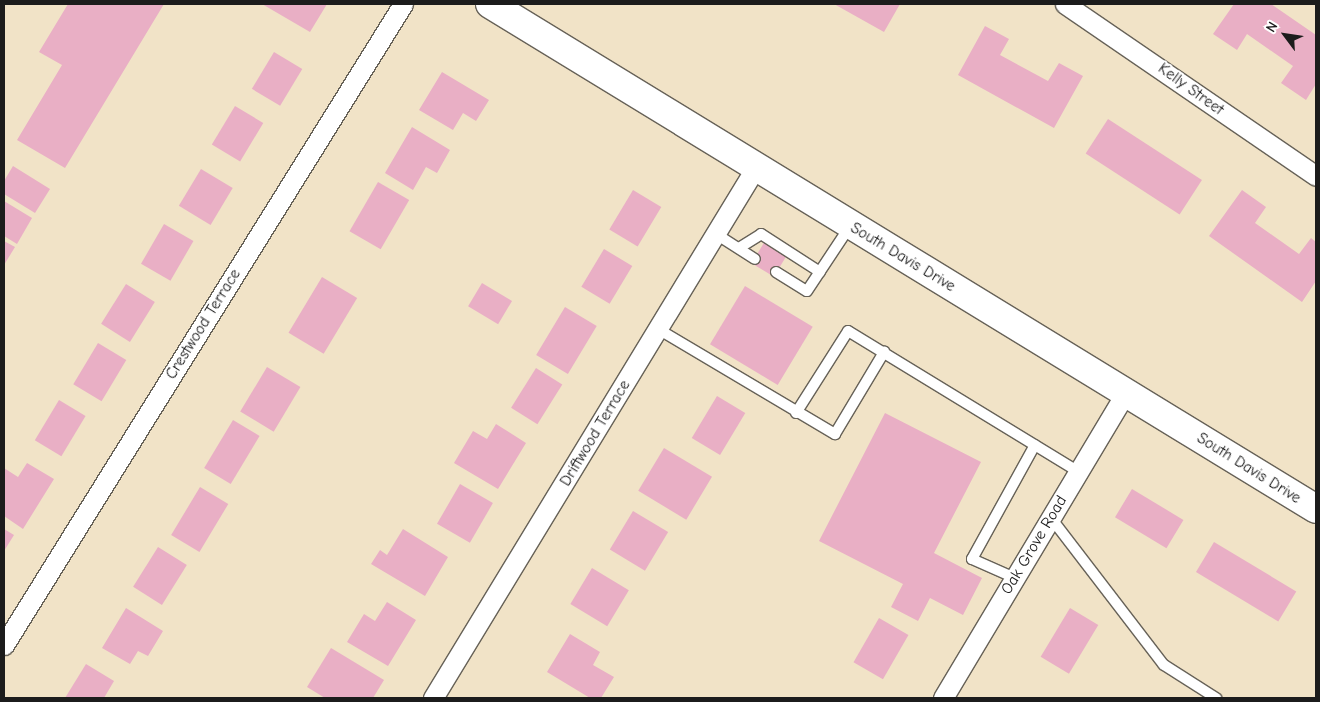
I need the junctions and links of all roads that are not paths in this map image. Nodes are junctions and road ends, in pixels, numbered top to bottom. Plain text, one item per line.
1 (403, 4) edge
2 (490, 4) edge
3 (1065, 4) edge
4 (756, 167) junction
5 (1316, 176) edge
6 (850, 225) junction
7 (716, 234) junction
8 (739, 248) junction
9 (755, 259) dead end
10 (776, 272) dead end
11 (820, 272) junction
12 (658, 329) junction
13 (884, 352) junction
14 (1126, 392) junction
15 (796, 413) junction
16 (1035, 445) junction
17 (1078, 472) junction
18 (1316, 509) edge
19 (1051, 518) junction
20 (1015, 578) junction
21 (4, 645) edge
22 (433, 698) edge
23 (943, 698) edge
24 (1216, 698) edge

1 - 21 street, Crestwood Terrace
2 - 4 street, South Davis Drive
3 - 5 street, Kelly Street
4 - 6 street, South Davis Drive
4 - 7 street, Driftwood Terrace
6 - 11 lane
6 - 14 street, South Davis Drive
7 - 8 lane
7 - 12 street, Driftwood Terrace
8 - 9 lane
8 - 11 lane
10 - 11 lane
12 - 15 lane
12 - 22 street, Driftwood Terrace
13 - 15 lane
13 - 15 lane
13 - 16 lane
14 - 17 street, Oak Grove Road
14 - 18 street, South Davis Drive
16 - 17 lane
16 - 20 lane
17 - 19 street, Oak Grove Road
19 - 20 street, Oak Grove Road
19 - 24 lane
20 - 23 street, Oak Grove Road

